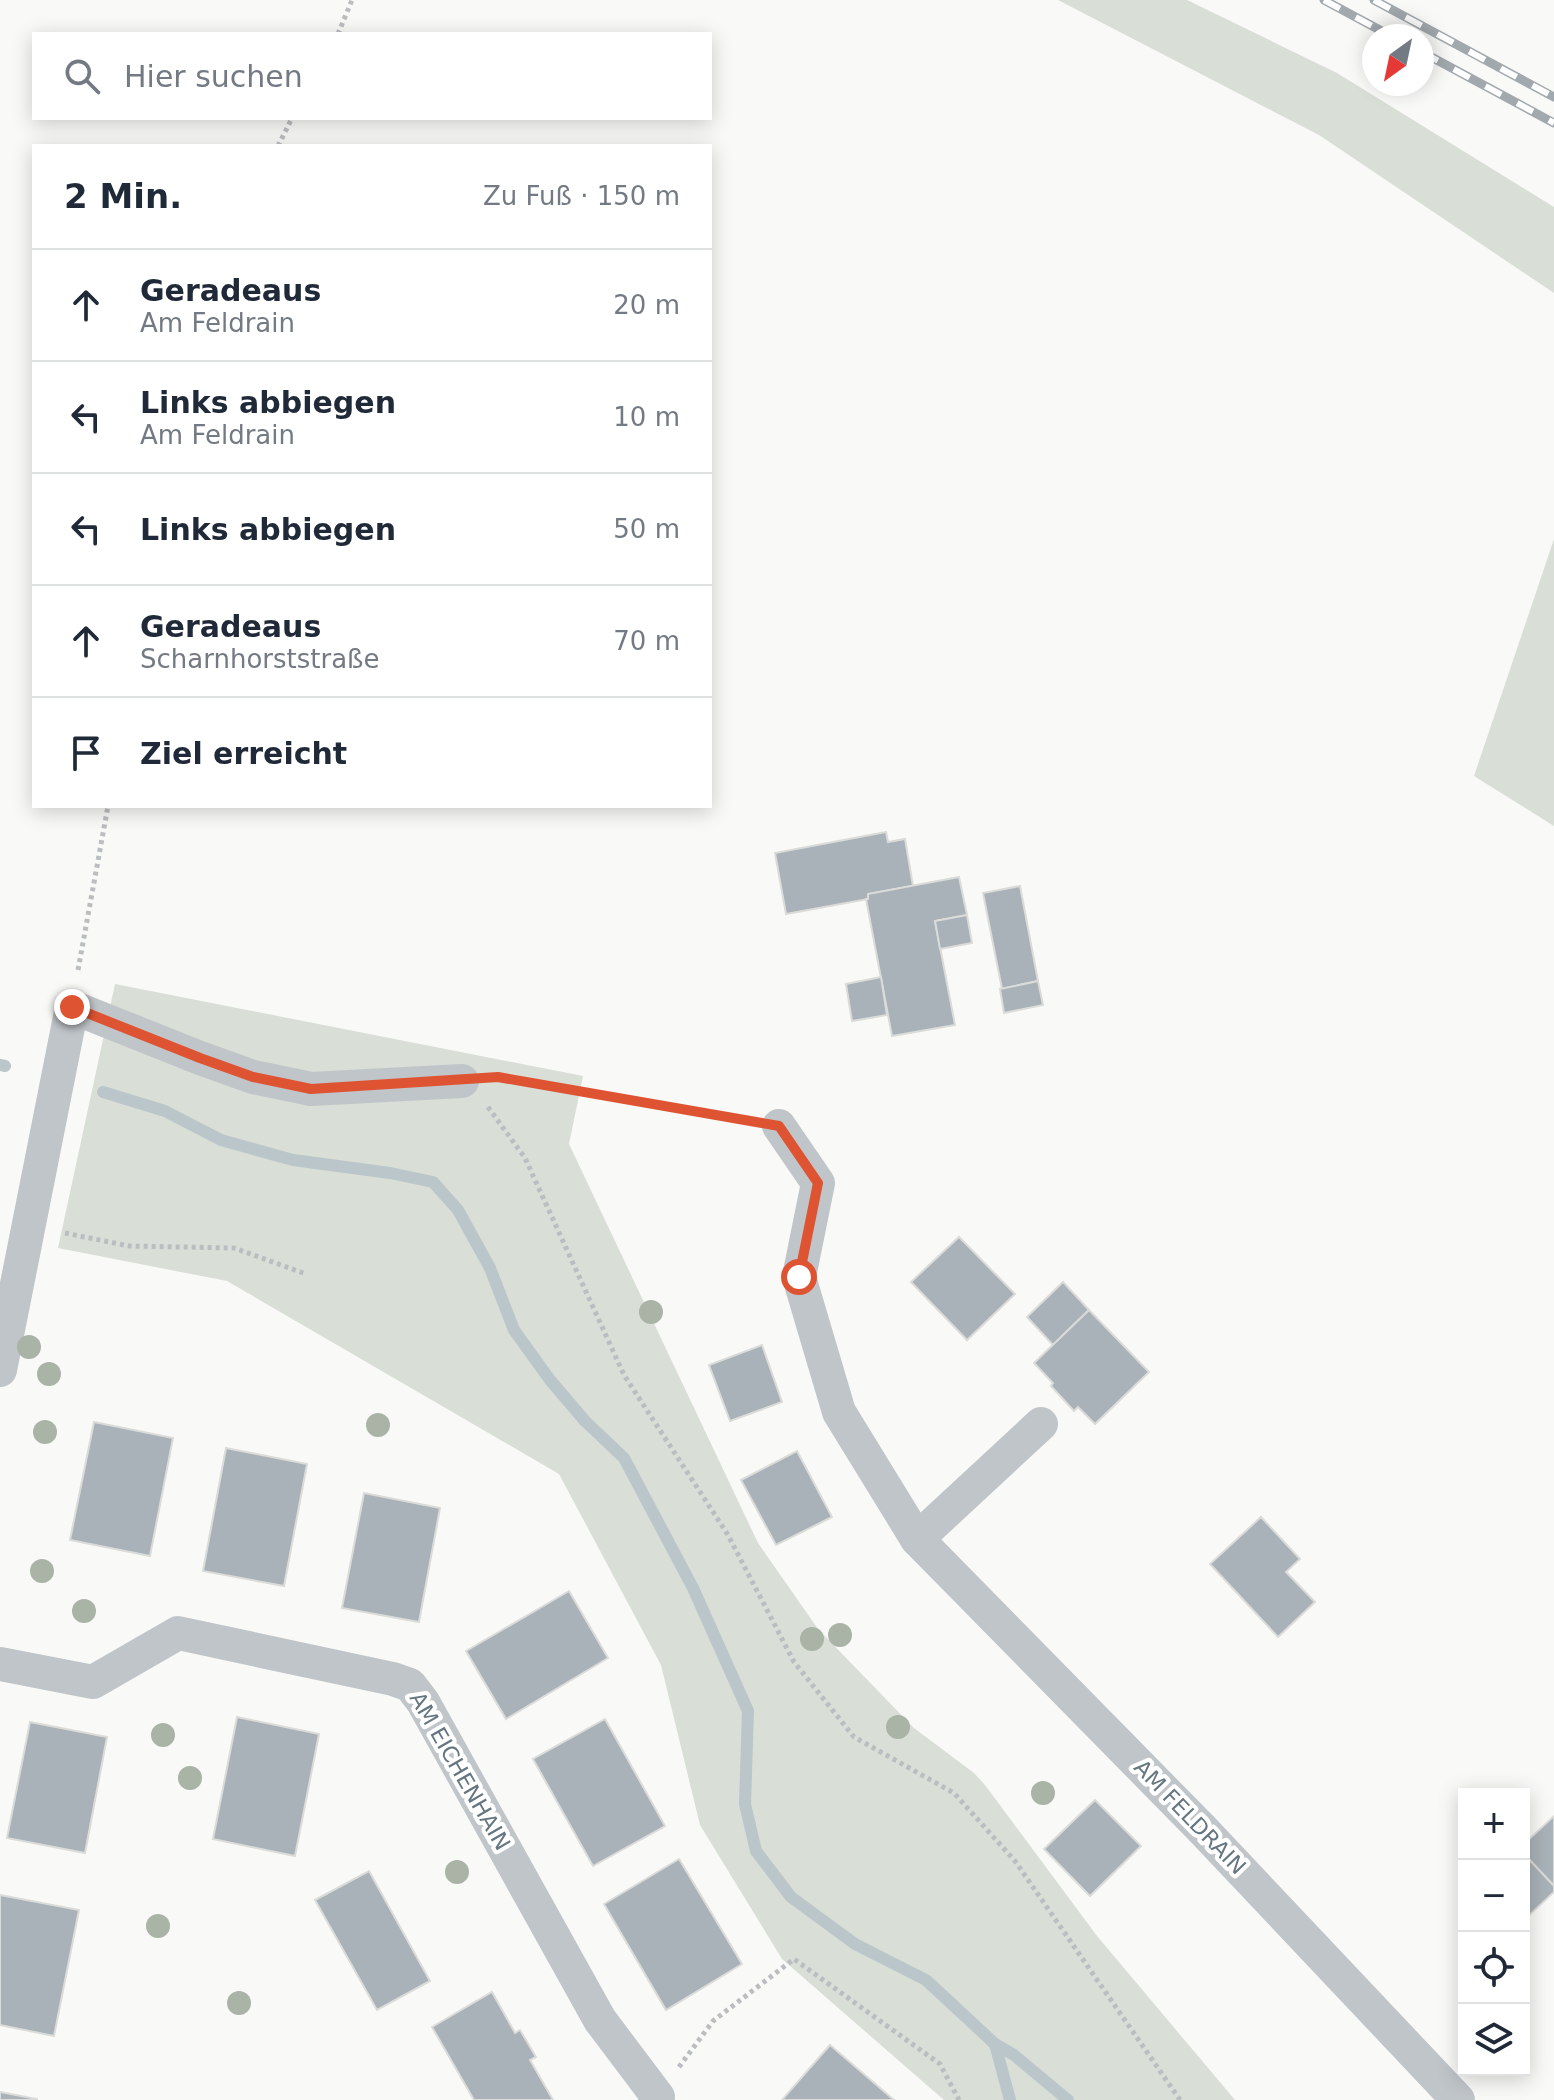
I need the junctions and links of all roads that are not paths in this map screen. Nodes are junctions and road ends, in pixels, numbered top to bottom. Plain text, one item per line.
1 (462, 1081) road end
2 (779, 1126) road end
3 (0, 1370) edge
4 (1041, 1424) dead end
5 (917, 1539) junction
6 (0, 1664) edge
7 (657, 2099) edge
8 (1458, 2100) edge

1 - 3 street
2 - 5 street, AM FELDRAIN
4 - 5 street
5 - 8 street, AM FELDRAIN
6 - 7 street, AM EICHENHAIN

